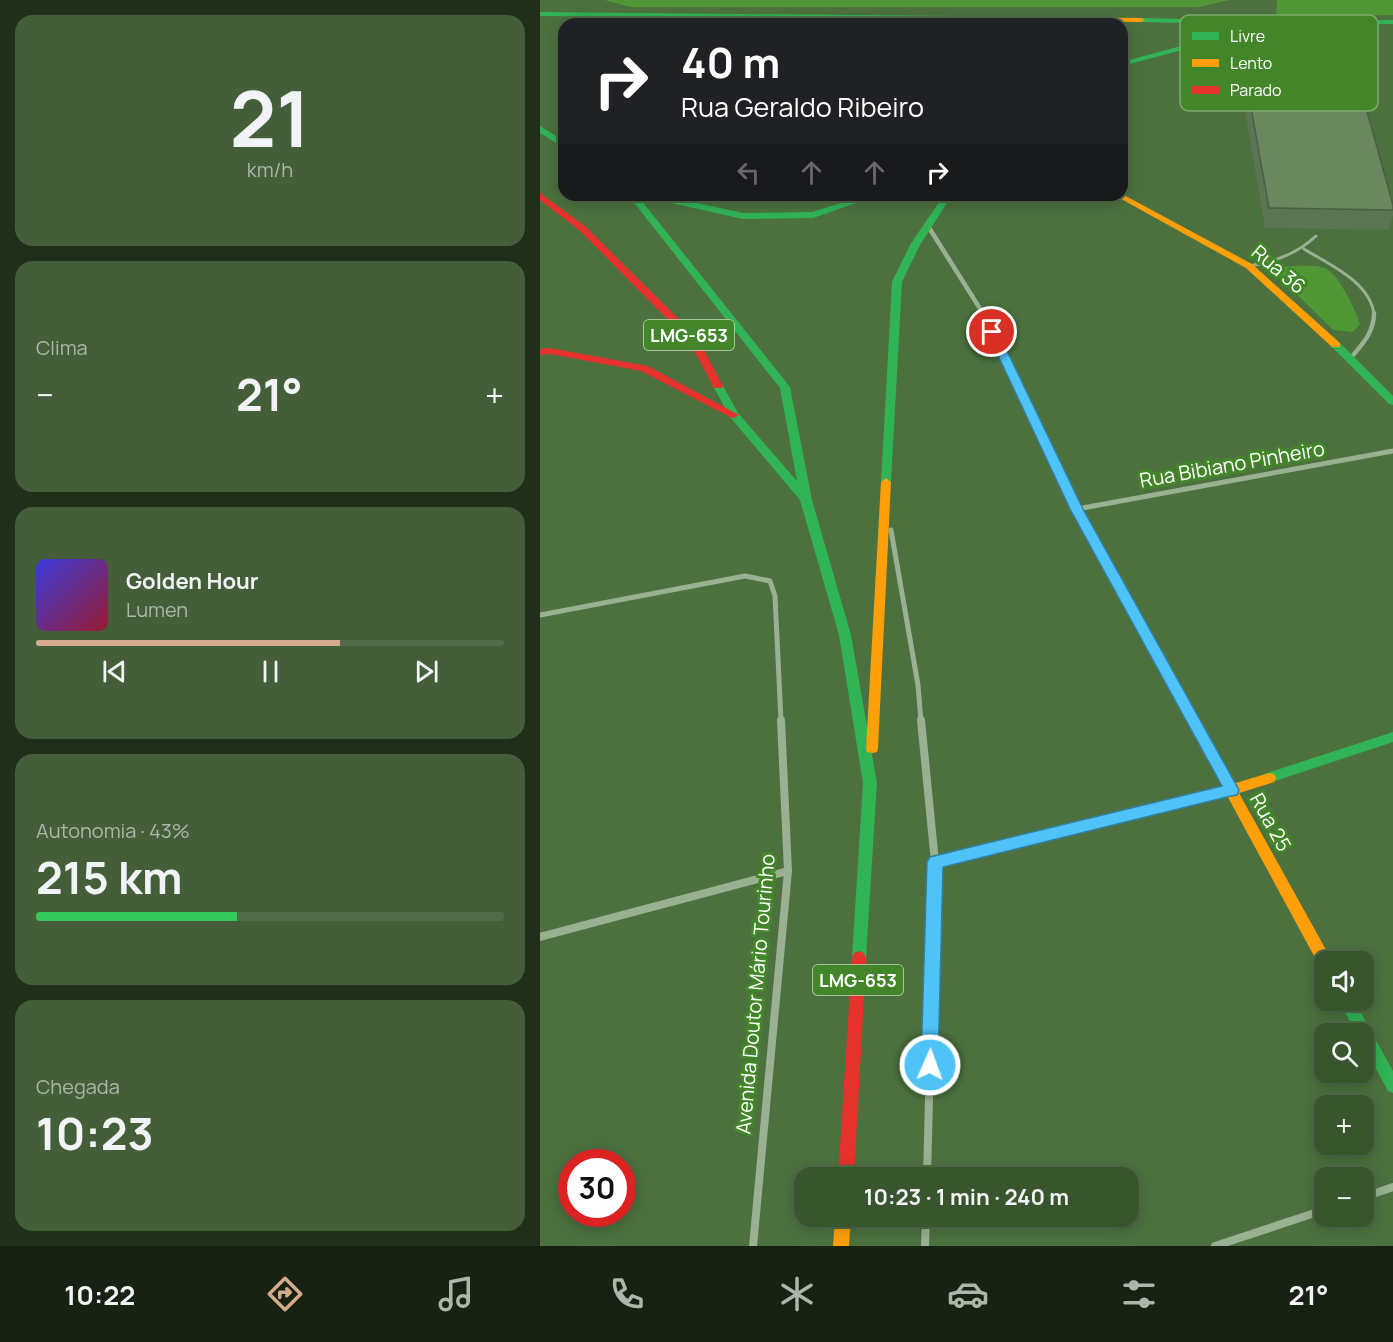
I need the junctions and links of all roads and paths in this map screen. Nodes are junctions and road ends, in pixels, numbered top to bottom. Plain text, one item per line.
1 (540, 14) edge
2 (804, 18) joint
3 (999, 18) edge
4 (1128, 21) edge
5 (1180, 22) edge
6 (1180, 48) edge
7 (1128, 62) edge
8 (540, 129) edge
9 (558, 142) edge
10 (540, 196) edge
11 (1128, 200) edge
12 (637, 201) edge
13 (676, 201) edge
14 (856, 201) edge
15 (944, 201) edge
16 (928, 226) junction
17 (1316, 236) edge
18 (1304, 249) junction
19 (1249, 266) junction
20 (540, 351) edge
21 (1350, 359) junction
22 (1393, 402) edge
23 (734, 415) junction
24 (1393, 451) edge
25 (806, 500) junction
26 (886, 503) junction
27 (1077, 509) junction
28 (540, 615) edge
29 (1393, 737) edge
30 (870, 783) junction
31 (1231, 790) junction
32 (935, 862) junction
33 (788, 871) junction
34 (540, 937) edge
35 (1319, 951) edge
36 (1352, 1011) edge
37 (1393, 1086) edge
38 (847, 1167) edge
39 (927, 1167) edge
40 (1393, 1187) edge
41 (1374, 1194) edge
42 (1314, 1213) edge
43 (842, 1227) edge
44 (926, 1227) edge
45 (753, 1246) edge
46 (841, 1246) edge
47 (925, 1246) edge
48 (1215, 1246) edge

1 - 2 main road
2 - 3 main road
4 - 5 main road
6 - 7 main road
8 - 9 main road
10 - 23 main road, LMG-653
11 - 19 main road, Rua 36
12 - 25 main road, LMG-653
13 - 14 main road
15 - 16 main road
16 - 26 main road
16 - 27 street, Rua 25
17 - 18 lane
18 - 19 lane
18 - 21 lane
19 - 21 main road, Rua 36
20 - 23 main road
21 - 22 main road, Rua 36
23 - 25 main road, LMG-653
24 - 27 street, Rua Bibiano Pinheiro
25 - 30 main road, LMG-653
26 - 30 main road
26 - 32 street
27 - 31 street, Rua 25
28 - 33 street, Avenida Doutor Mário Tourinho
29 - 31 main road
30 - 38 main road, LMG-653
31 - 32 street
31 - 35 main road, Rua 25
32 - 39 street
33 - 34 street
33 - 45 street, Avenida Doutor Mário Tourinho
36 - 37 main road
40 - 41 street
42 - 48 street
43 - 46 main road
44 - 47 street

